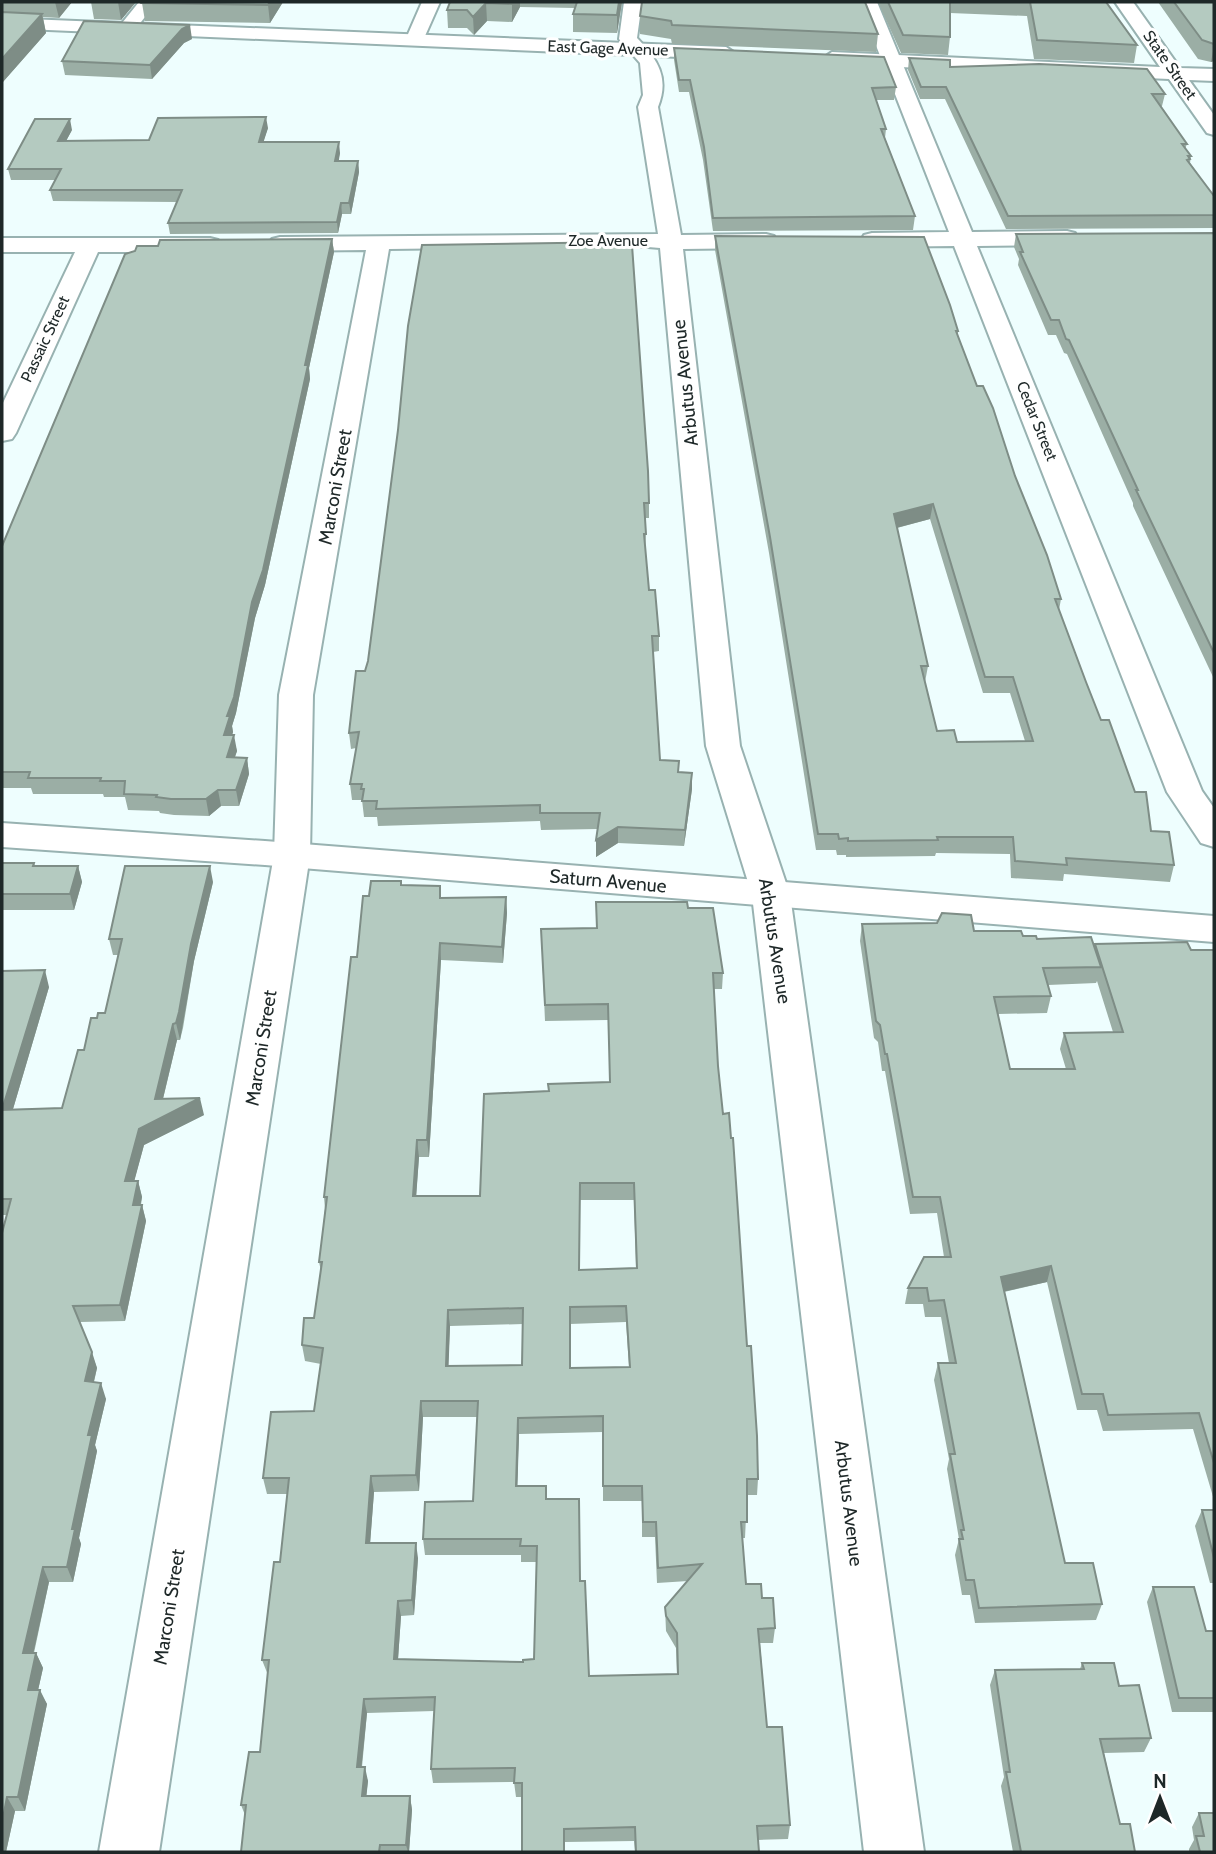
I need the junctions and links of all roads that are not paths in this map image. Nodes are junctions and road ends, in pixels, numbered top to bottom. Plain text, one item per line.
1 (148, 2) edge
2 (431, 2) edge
3 (633, 2) edge
4 (869, 2) edge
5 (1124, 2) edge
6 (2, 23) edge
7 (127, 28) junction
8 (414, 41) junction
9 (637, 50) junction
10 (746, 54) edge
11 (814, 57) edge
12 (891, 61) junction
13 (1175, 73) junction
14 (1214, 75) edge
15 (1214, 129) edge
16 (1092, 238) edge
17 (964, 239) junction
18 (845, 240) edge
19 (790, 241) edge
20 (671, 242) junction
21 (379, 243) junction
22 (256, 244) edge
23 (2, 245) edge
24 (90, 245) junction
25 (228, 245) edge
26 (2, 433) edge
27 (2, 835) edge
28 (1214, 835) edge
29 (292, 855) junction
30 (771, 895) junction
31 (1214, 929) edge
32 (129, 1852) edge
33 (894, 1852) edge

1 - 7 street
2 - 8 street
3 - 9 street, Arbutus Avenue
4 - 12 street, Cedar Street
5 - 13 street, State Street
6 - 7 street, East Gage Avenue
7 - 8 street, East Gage Avenue
8 - 9 street, East Gage Avenue
9 - 10 street, East Gage Avenue
9 - 20 street, Arbutus Avenue
11 - 12 street
12 - 13 street
12 - 17 street, Cedar Street
13 - 14 street
13 - 15 street, State Street
16 - 17 street
17 - 18 street
17 - 28 street, Cedar Street
19 - 20 street, Zoe Avenue
20 - 21 street, Zoe Avenue
20 - 30 street, Arbutus Avenue
21 - 22 street, Zoe Avenue
21 - 29 street, Marconi Street
23 - 24 street
24 - 25 street
24 - 26 street, Passaic Street
27 - 29 street, Saturn Avenue
29 - 30 street, Saturn Avenue
29 - 32 street, Marconi Street
30 - 31 street, Saturn Avenue
30 - 33 street, Arbutus Avenue

